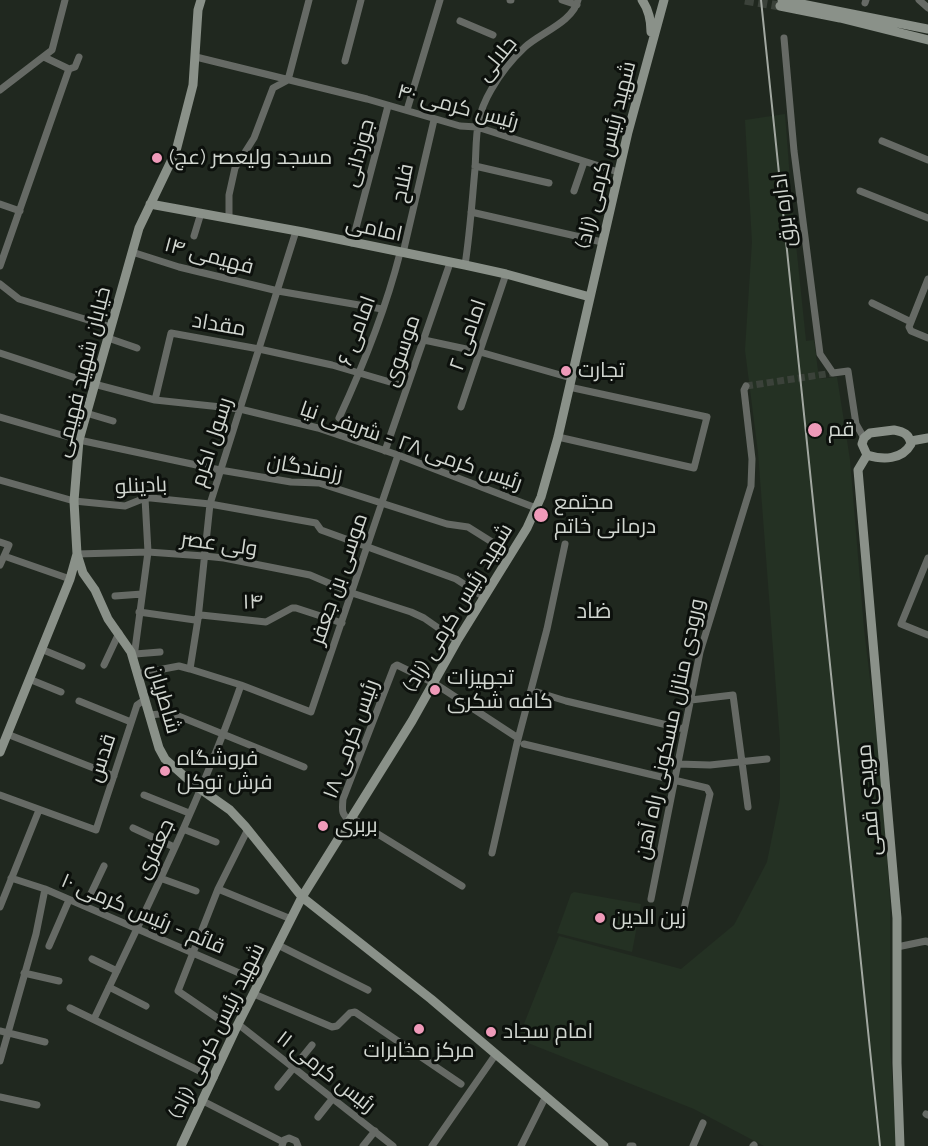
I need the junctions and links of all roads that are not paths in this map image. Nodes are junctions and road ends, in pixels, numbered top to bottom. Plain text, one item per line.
1 (65, 0) edge
2 (309, 0) edge
3 (361, 0) edge
4 (440, 0) edge
5 (562, 0) edge
6 (642, 0) edge
7 (664, 0) edge
8 (919, 0) edge
9 (578, 2) edge
10 (199, 3) edge
11 (781, 3) edge
12 (928, 8) edge
13 (460, 21) dead end
14 (928, 29) edge
15 (493, 35) dead end
16 (784, 38) dead end
17 (928, 40) edge
18 (652, 44) junction
19 (44, 57) junction
20 (79, 57) dead end
21 (196, 57) junction
22 (345, 61) dead end
23 (69, 69) junction
24 (288, 80) junction
25 (0, 90) edge
26 (388, 106) junction
27 (407, 110) junction
28 (434, 120) junction
29 (477, 127) junction
30 (882, 141) dead end
31 (928, 160) edge
32 (584, 162) junction
33 (475, 166) junction
34 (618, 172) junction
35 (549, 183) dead end
36 (574, 191) dead end
37 (860, 191) dead end
38 (0, 204) edge
39 (150, 204) junction
40 (20, 211) junction
41 (471, 212) junction
42 (201, 213) junction
43 (228, 218) junction
44 (928, 218) edge
45 (296, 231) junction
46 (194, 236) dead end
47 (602, 242) junction
48 (352, 243) junction
49 (132, 252) junction
50 (402, 253) junction
51 (450, 263) junction
52 (465, 265) junction
53 (0, 266) edge
54 (506, 274) junction
55 (928, 279) edge
56 (0, 284) edge
57 (278, 291) junction
58 (590, 297) junction
59 (872, 303) dead end
60 (382, 309) junction
61 (911, 322) junction
62 (111, 327) junction
63 (108, 338) junction
64 (928, 338) edge
65 (424, 340) junction
66 (137, 348) dead end
67 (259, 349) junction
68 (480, 352) junction
69 (0, 353) edge
70 (360, 374) junction
71 (570, 382) junction
72 (94, 384) junction
73 (407, 387) junction
74 (745, 388) dead end
75 (154, 400) junction
76 (461, 407) dead end
77 (240, 409) junction
78 (86, 413) junction
79 (0, 417) edge
80 (339, 418) dead end
81 (113, 421) dead end
82 (558, 437) junction
83 (864, 438) junction
84 (928, 438) edge
85 (79, 440) junction
86 (911, 441) junction
87 (385, 451) junction
88 (398, 455) junction
89 (867, 455) junction
90 (220, 470) junction
91 (0, 480) edge
92 (145, 498) junction
93 (74, 501) junction
94 (383, 502) junction
95 (210, 504) junction
96 (536, 508) junction
97 (0, 542) edge
98 (565, 544) dead end
99 (367, 547) junction
100 (148, 552) junction
101 (77, 554) junction
102 (511, 554) junction
103 (4, 556) junction
104 (204, 556) junction
105 (928, 558) edge
106 (0, 565) edge
107 (70, 579) junction
108 (352, 593) junction
109 (142, 594) junction
110 (115, 596) dead end
111 (484, 597) junction
112 (139, 612) junction
113 (198, 619) junction
114 (342, 623) junction
115 (119, 633) junction
116 (928, 636) edge
117 (457, 641) junction
118 (41, 649) junction
119 (160, 651) dead end
120 (134, 657) junction
121 (104, 665) dead end
122 (82, 666) dead end
123 (190, 669) junction
124 (137, 674) junction
125 (29, 679) junction
126 (434, 683) junction
127 (241, 685) junction
128 (62, 692) dead end
129 (537, 692) dead end
130 (144, 700) junction
131 (691, 700) junction
132 (79, 701) dead end
133 (149, 715) junction
134 (132, 722) junction
135 (684, 729) junction
136 (7, 734) junction
137 (224, 735) junction
138 (518, 738) junction
139 (524, 744) dead end
140 (0, 752) edge
141 (767, 759) dead end
142 (742, 761) junction
143 (678, 764) junction
144 (304, 767) dead end
145 (114, 776) junction
146 (675, 781) junction
147 (201, 789) junction
148 (0, 795) edge
149 (144, 795) dead end
150 (748, 807) dead end
151 (39, 810) junction
152 (189, 813) junction
153 (352, 820) junction
154 (133, 828) dead end
155 (183, 829) junction
156 (248, 829) junction
157 (216, 842) dead end
158 (174, 846) junction
159 (492, 852) dead end
160 (104, 866) dead end
161 (11, 878) junction
162 (160, 878) junction
163 (462, 886) dead end
164 (45, 889) junction
165 (218, 889) junction
166 (196, 891) dead end
167 (303, 897) junction
168 (651, 899) dead end
169 (69, 900) junction
170 (85, 906) junction
171 (0, 907) edge
172 (684, 909) dead end
173 (291, 919) junction
174 (137, 929) junction
175 (928, 942) edge
176 (278, 945) junction
177 (49, 946) dead end
178 (897, 947) junction
179 (192, 954) junction
180 (92, 959) dead end
181 (117, 971) junction
182 (24, 973) junction
183 (59, 981) dead end
184 (260, 982) junction
185 (109, 987) junction
186 (368, 990) dead end
187 (254, 994) junction
188 (146, 1006) dead end
189 (70, 1008) dead end
190 (94, 1019) junction
191 (237, 1027) junction
192 (3, 1032) edge
193 (45, 1042) dead end
194 (312, 1045) dead end
195 (496, 1054) junction
196 (0, 1061) edge
197 (293, 1067) junction
198 (214, 1078) junction
199 (461, 1084) dead end
200 (278, 1087) dead end
201 (0, 1096) edge
202 (546, 1096) junction
203 (333, 1098) junction
204 (203, 1101) junction
205 (37, 1105) dead end
206 (318, 1117) dead end
207 (703, 1123) dead end
208 (375, 1131) junction
209 (282, 1144) edge
210 (181, 1146) edge
211 (298, 1146) edge
212 (363, 1146) edge
213 (393, 1146) edge
214 (432, 1146) edge
215 (521, 1146) edge
216 (604, 1146) edge
217 (693, 1146) edge
218 (900, 1146) edge

1 - 19 street
2 - 24 street
3 - 22 street
4 - 27 street
5 - 9 street
6 - 18 street
7 - 18 street, شهید رئیس کرمی (زاد)
8 - 12 street
9 - 29 street, جلالی
10 - 21 street, خیابان شهید فهیمی
11 - 14 street
11 - 17 street
13 - 15 street
16 - 83 street, اداره برق
18 - 34 street, شهید رئیس کرمی (زاد)
19 - 23 street
19 - 25 street
20 - 23 street
21 - 24 street, رئیس کرمی ۴۰
21 - 39 street, خیابان شهید فهیمی
23 - 40 street
24 - 26 street, رئیس کرمی ۴۰
24 - 43 street
26 - 27 street, رئیس کرمی ۴۰
26 - 48 street, جوزدانی
27 - 28 street, رئیس کرمی ۴۰
28 - 29 street, رئیس کرمی ۴۰
28 - 50 street, فلاح
29 - 32 street, رئیس کرمی ۴۰
29 - 33 street, جلالی
30 - 31 street
32 - 34 street, رئیس کرمی ۴۰
32 - 36 street
33 - 35 street
33 - 41 street, جلالی
34 - 47 street, شهید رئیس کرمی (زاد)
37 - 44 street
38 - 40 street
39 - 42 street, امامی
39 - 49 street, خیابان شهید فهیمی
40 - 53 street
41 - 47 street
41 - 52 street, جلالی
42 - 43 street, امامی
42 - 46 street
43 - 45 street, امامی
45 - 48 street, امامی
45 - 57 street, رسول اکرم
47 - 58 street, شهید رئیس کرمی (زاد)
48 - 50 street, امامی
49 - 57 street, فهیمی ۱۴
49 - 62 street, خیابان شهید فهیمی
50 - 51 street, امامی
50 - 60 street, امامی ۶
51 - 52 street, امامی
51 - 65 street, موسوی
52 - 54 street, امامی
54 - 58 street, امامی
54 - 68 street, امامی ۲
55 - 61 street
56 - 62 street
57 - 60 street, فهیمی ۱۴
57 - 67 street, رسول اکرم
58 - 71 street, شهید رئیس کرمی (زاد)
59 - 61 street
60 - 70 street, امامی ۶
61 - 64 street
62 - 63 street, خیابان شهید فهیمی
63 - 66 street
63 - 72 street, خیابان شهید فهیمی
65 - 68 street
65 - 73 street, موسوی
67 - 70 street
67 - 75 street, مقداد
67 - 77 street, رسول اکرم
68 - 71 street
68 - 76 street, امامی ۲
69 - 72 street, رئیس کرمی ۲۸ - شریفی نیا
70 - 73 street
70 - 80 street, امامی ۶
71 - 82 street, شهید رئیس کرمی (زاد)
71 - 82 street
72 - 75 street, رئیس کرمی ۲۸ - شریفی نیا
72 - 78 street, خیابان شهید فهیمی
73 - 87 street, موسوی
74 - 131 street, ورودی منازل مسکونی راه آهن
75 - 77 street, رئیس کرمی ۲۸ - شریفی نیا
77 - 87 street, رئیس کرمی ۲۸ - شریفی نیا
77 - 90 street, رسول اکرم
78 - 81 street
78 - 85 street, خیابان شهید فهیمی
79 - 85 street, رزمندگان
82 - 96 street, شهید رئیس کرمی (زاد)
83 - 86 street
83 - 89 street
84 - 86 street
85 - 90 street, رزمندگان
85 - 93 street, خیابان شهید فهیمی
86 - 89 street
87 - 88 street, رئیس کرمی ۲۸ - شریفی نیا
88 - 94 street, موسی بن جعفر
88 - 96 street, رئیس کرمی ۲۸ - شریفی نیا
89 - 178 street, مویدی قمی
90 - 94 street, رزمندگان
90 - 95 street, رسول اکرم
91 - 93 street, بادینلو
92 - 93 street, بادینلو
92 - 95 street, بادینلو
92 - 100 street
93 - 101 street, خیابان شهید فهیمی
94 - 99 street, موسی بن جعفر
94 - 102 street, رزمندگان
95 - 99 street, بادینلو
95 - 104 street, رسول اکرم
96 - 102 street, شهید رئیس کرمی (زاد)
97 - 103 street
98 - 138 street
99 - 108 street, موسی بن جعفر
99 - 111 street, بادینلو
100 - 101 street, ولی عصر
100 - 104 street, ولی عصر
100 - 109 street
101 - 107 street, خیابان شهید فهیمی
101 - 115 street, شاطریان
102 - 111 street, شهید رئیس کرمی (زاد)
103 - 106 street
103 - 107 street
104 - 108 street, ولی عصر
104 - 113 street, رسول اکرم
105 - 116 street
107 - 118 street, خیابان شهید فهیمی
108 - 114 street, موسی بن جعفر
108 - 117 street, ولی عصر
109 - 110 street
109 - 112 street
111 - 117 street, شهید رئیس کرمی (زاد)
112 - 113 street, ۱۴
112 - 120 street
113 - 114 street, ۱۴
113 - 123 street, رسول اکرم
114 - 127 street, موسی بن جعفر
115 - 120 street, شاطریان
115 - 121 street
117 - 126 street, شهید رئیس کرمی (زاد)
118 - 122 street
118 - 125 street, خیابان شهید فهیمی
119 - 120 street
120 - 124 street, شاطریان
123 - 124 street
123 - 127 street
124 - 130 street, شاطریان
125 - 128 street
125 - 136 street, خیابان شهید فهیمی
126 - 138 street
126 - 153 street, شهید رئیس کرمی (زاد)
126 - 153 street, رئیس کرمی ۱۸
127 - 137 street, جعفری
129 - 135 street
130 - 133 street, شاطریان
130 - 134 street, قدس
131 - 135 street, ورودی منازل مسکونی راه آهن
131 - 142 street
132 - 134 street
133 - 137 street
133 - 147 street, شاطریان
134 - 145 street, قدس
135 - 143 street, ورودی منازل مسکونی راه آهن
136 - 140 street, خیابان شهید فهیمی
136 - 145 street
137 - 144 street
137 - 147 street, جعفری
138 - 159 street
139 - 146 street
141 - 142 street
142 - 143 street
142 - 150 street
143 - 146 street, ورودی منازل مسکونی راه آهن
145 - 151 street, قدس
146 - 168 street, ورودی منازل مسکونی راه آهن
146 - 172 street
147 - 152 street, جعفری
147 - 156 street, شاطریان
148 - 151 street
149 - 152 street
151 - 161 street
152 - 155 street, جعفری
153 - 163 street
153 - 167 street, شهید رئیس کرمی (زاد)
154 - 158 street
155 - 157 street
155 - 158 street, جعفری
156 - 165 street
156 - 167 street, شاطریان
158 - 162 street, جعفری
160 - 170 street
161 - 164 street, قائم - رئیس کرمی ۱۰
161 - 171 street
162 - 166 street
162 - 174 street, جعفری
164 - 169 street, قائم - رئیس کرمی ۱۰
164 - 182 street
165 - 173 street
165 - 179 street
167 - 173 street, شهید رئیس کرمی (زاد)
167 - 195 street, شاطریان
169 - 170 street, قائم - رئیس کرمی ۱۰
169 - 177 street
170 - 174 street, قائم - رئیس کرمی ۱۰
173 - 176 street, شهید رئیس کرمی (زاد)
174 - 179 street, قائم - رئیس کرمی ۱۰
174 - 181 street, جعفری
175 - 178 street
176 - 184 street, شهید رئیس کرمی (زاد)
176 - 186 street
178 - 218 street, مویدی قمی
179 - 184 street, قائم - رئیس کرمی ۱۰
179 - 191 street, رئیس کرمی ۱۱
180 - 181 street
181 - 185 street, جعفری
182 - 183 street
182 - 192 street
184 - 187 street, شهید رئیس کرمی (زاد)
185 - 188 street
185 - 190 street, جعفری
187 - 191 street, شهید رئیس کرمی (زاد)
187 - 199 street
189 - 190 street
190 - 198 street
191 - 197 street, رئیس کرمی ۱۱
191 - 198 street, شهید رئیس کرمی (زاد)
192 - 193 street
192 - 196 street
194 - 197 street
195 - 202 street, شاطریان
195 - 214 street
197 - 200 street
197 - 203 street, رئیس کرمی ۱۱
198 - 204 street, شهید رئیس کرمی (زاد)
201 - 205 street
202 - 215 street
202 - 216 street, شاطریان
203 - 206 street
203 - 208 street, رئیس کرمی ۱۱
204 - 209 street
204 - 210 street, شهید رئیس کرمی (زاد)
207 - 217 street
208 - 212 street
208 - 213 street, رئیس کرمی ۱۱
209 - 211 street

